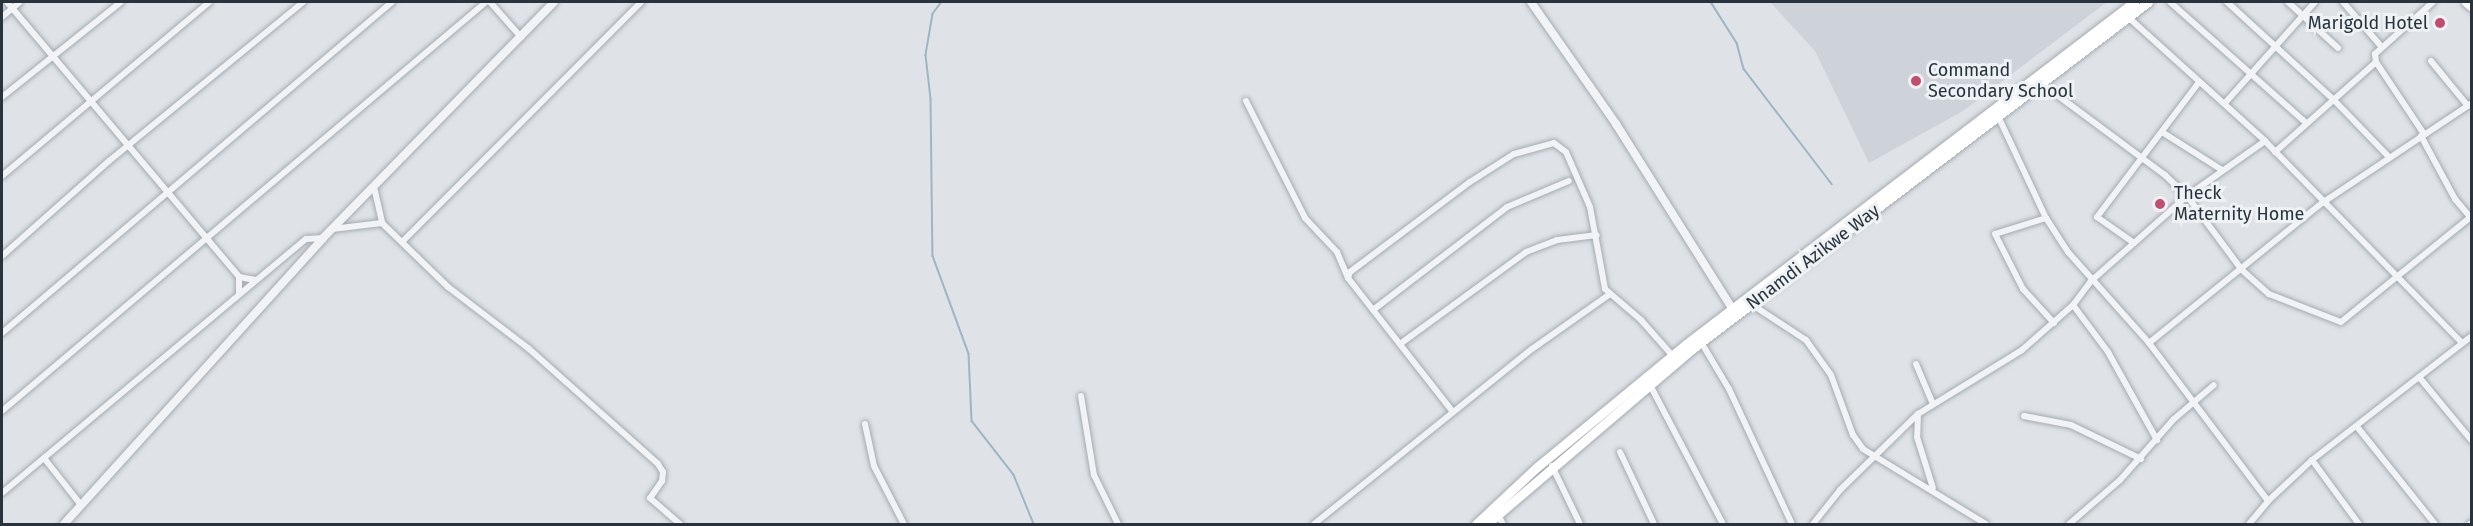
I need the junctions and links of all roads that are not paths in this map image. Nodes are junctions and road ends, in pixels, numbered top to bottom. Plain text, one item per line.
1 (7, 2) edge
2 (20, 2) edge
3 (121, 2) edge
4 (209, 2) edge
5 (303, 2) edge
6 (392, 2) edge
7 (488, 2) edge
8 (554, 2) edge
9 (641, 2) edge
10 (1531, 2) edge
11 (2134, 2) edge
12 (2148, 2) edge
13 (2170, 2) edge
14 (2227, 2) edge
15 (2288, 2) edge
16 (2314, 2) edge
17 (2343, 2) edge
18 (2433, 2) edge
19 (2466, 2) edge
20 (2472, 7) edge
21 (12, 8) junction
22 (2302, 15) junction
23 (2, 17) edge
24 (2128, 17) junction
25 (521, 37) junction
26 (2275, 45) junction
27 (2380, 45) junction
28 (2338, 48) dead end
29 (52, 56) junction
30 (2376, 62) junction
31 (2431, 62) dead end
32 (2252, 74) junction
33 (2199, 82) junction
34 (2041, 83) junction
35 (2, 97) edge
36 (2333, 99) junction
37 (1246, 101) dead end
38 (88, 102) junction
39 (2225, 103) junction
40 (2470, 104) edge
41 (1998, 116) junction
42 (2305, 122) junction
43 (2162, 132) junction
44 (2422, 135) junction
45 (2265, 141) junction
46 (128, 147) junction
47 (2275, 152) junction
48 (2388, 156) junction
49 (2141, 159) junction
50 (2222, 170) junction
51 (2, 176) edge
52 (1569, 181) dead end
53 (374, 187) junction
54 (168, 191) junction
55 (2187, 196) junction
56 (2322, 203) junction
57 (2471, 217) edge
58 (2046, 218) junction
59 (382, 223) junction
60 (331, 229) junction
61 (1597, 235) junction
62 (323, 238) junction
63 (206, 240) junction
64 (402, 242) junction
65 (2134, 243) junction
66 (2, 256) edge
67 (2242, 270) junction
68 (239, 277) junction
69 (1348, 278) junction
70 (2397, 278) junction
71 (256, 280) junction
72 (2091, 281) junction
73 (239, 294) junction
74 (1610, 294) junction
75 (1751, 304) junction
76 (2073, 305) junction
77 (1732, 308) junction
78 (1373, 310) junction
79 (2054, 323) junction
80 (2, 333) edge
81 (2472, 336) edge
82 (1701, 342) junction
83 (2461, 342) junction
84 (2149, 343) junction
85 (1400, 344) junction
86 (1672, 355) junction
87 (1916, 364) dead end
88 (2419, 376) junction
89 (1650, 383) junction
90 (2214, 385) dead end
91 (1081, 396) dead end
92 (1933, 404) junction
93 (2191, 404) junction
94 (2, 411) edge
95 (1453, 412) junction
96 (1918, 414) junction
97 (2024, 416) dead end
98 (865, 424) dead end
99 (2358, 428) junction
100 (2157, 440) junction
101 (2472, 441) edge
102 (1620, 452) dead end
103 (44, 458) junction
104 (1876, 458) junction
105 (2141, 459) junction
106 (2312, 460) junction
107 (1552, 466) junction
108 (1933, 489) junction
109 (2, 493) edge
110 (2268, 501) junction
111 (81, 505) junction
112 (1498, 515) junction
113 (64, 525) edge
114 (680, 525) edge
115 (904, 525) edge
116 (1118, 525) edge
117 (1314, 525) edge
118 (1476, 525) edge
119 (1487, 525) edge
120 (1503, 525) edge
121 (1580, 525) edge
122 (1654, 525) edge
123 (1723, 525) edge
124 (1792, 525) edge
125 (1813, 525) edge
126 (1986, 525) edge
127 (2069, 525) edge
128 (2249, 525) edge
129 (2359, 525) edge
130 (2435, 525) edge

1 - 21 street
2 - 21 street
3 - 29 street
4 - 38 street
5 - 46 street
6 - 54 street
7 - 25 street
7 - 63 street
8 - 25 street
9 - 64 street
10 - 77 street
11 - 77 main road, Nnamdi Azikwe Way
12 - 24 main road, Nnamdi Azikwe Way
13 - 32 street
14 - 26 street
15 - 22 street
16 - 22 street
17 - 27 street
18 - 27 street
19 - 20 main road
21 - 23 street
21 - 29 street
22 - 26 street
22 - 28 street
24 - 33 street
24 - 34 main road, Nnamdi Azikwe Way
25 - 53 street
26 - 32 street
26 - 36 street
27 - 30 street
29 - 35 street
29 - 38 street
30 - 36 street
30 - 44 street
31 - 40 street
32 - 39 street
32 - 42 street
33 - 39 street
33 - 43 street
34 - 41 main road, Nnamdi Azikwe Way
34 - 49 street
36 - 42 street
36 - 48 street
37 - 69 street
38 - 46 street
38 - 51 street
39 - 45 street
40 - 44 street
41 - 58 street
41 - 75 main road, Nnamdi Azikwe Way
42 - 47 street
43 - 49 street
43 - 50 street
44 - 48 street
44 - 57 street
45 - 47 street
45 - 50 street
46 - 54 street
46 - 66 street
47 - 56 street
48 - 56 street
49 - 55 street
49 - 65 street
50 - 55 street
52 - 78 street
53 - 59 street
53 - 60 street
54 - 63 street
54 - 80 street
55 - 65 street
55 - 67 street
56 - 67 street
56 - 70 street
57 - 70 street
58 - 72 street
58 - 79 street
59 - 60 street
59 - 64 street
60 - 62 street
61 - 69 street
61 - 74 street
61 - 85 street
62 - 71 street
62 - 111 street
63 - 68 street
63 - 94 street
64 - 114 street
65 - 72 street
67 - 70 street
67 - 84 street
68 - 71 street
68 - 73 street
69 - 78 street
70 - 83 street
71 - 73 street
72 - 76 street
72 - 84 street
73 - 103 street
74 - 86 street
74 - 95 street
75 - 82 main road, Nnamdi Azikwe Way
75 - 104 street
76 - 79 street
76 - 100 street
77 - 86 main road, Nnamdi Azikwe Way
78 - 85 street
79 - 92 street
81 - 83 street
82 - 89 main road, Nnamdi Azikwe Way
82 - 124 street
83 - 88 street
84 - 93 street
85 - 95 street
86 - 118 main road, Nnamdi Azikwe Way
87 - 92 street
88 - 99 street
88 - 101 street
89 - 107 main road, Nnamdi Azikwe Way
89 - 123 street
90 - 93 street
91 - 116 street
92 - 96 street
93 - 100 street
93 - 110 street
95 - 117 street
96 - 104 street
96 - 108 street
97 - 105 street
98 - 115 street
99 - 106 street
99 - 130 street
100 - 105 street
102 - 122 street
103 - 109 street
103 - 111 street
104 - 108 street
104 - 125 street
105 - 127 street
106 - 110 street
106 - 129 street
107 - 112 main road, Nnamdi Azikwe Way
107 - 121 street
108 - 126 street
110 - 128 street
111 - 113 street
112 - 119 main road, Nnamdi Azikwe Way
112 - 120 street

